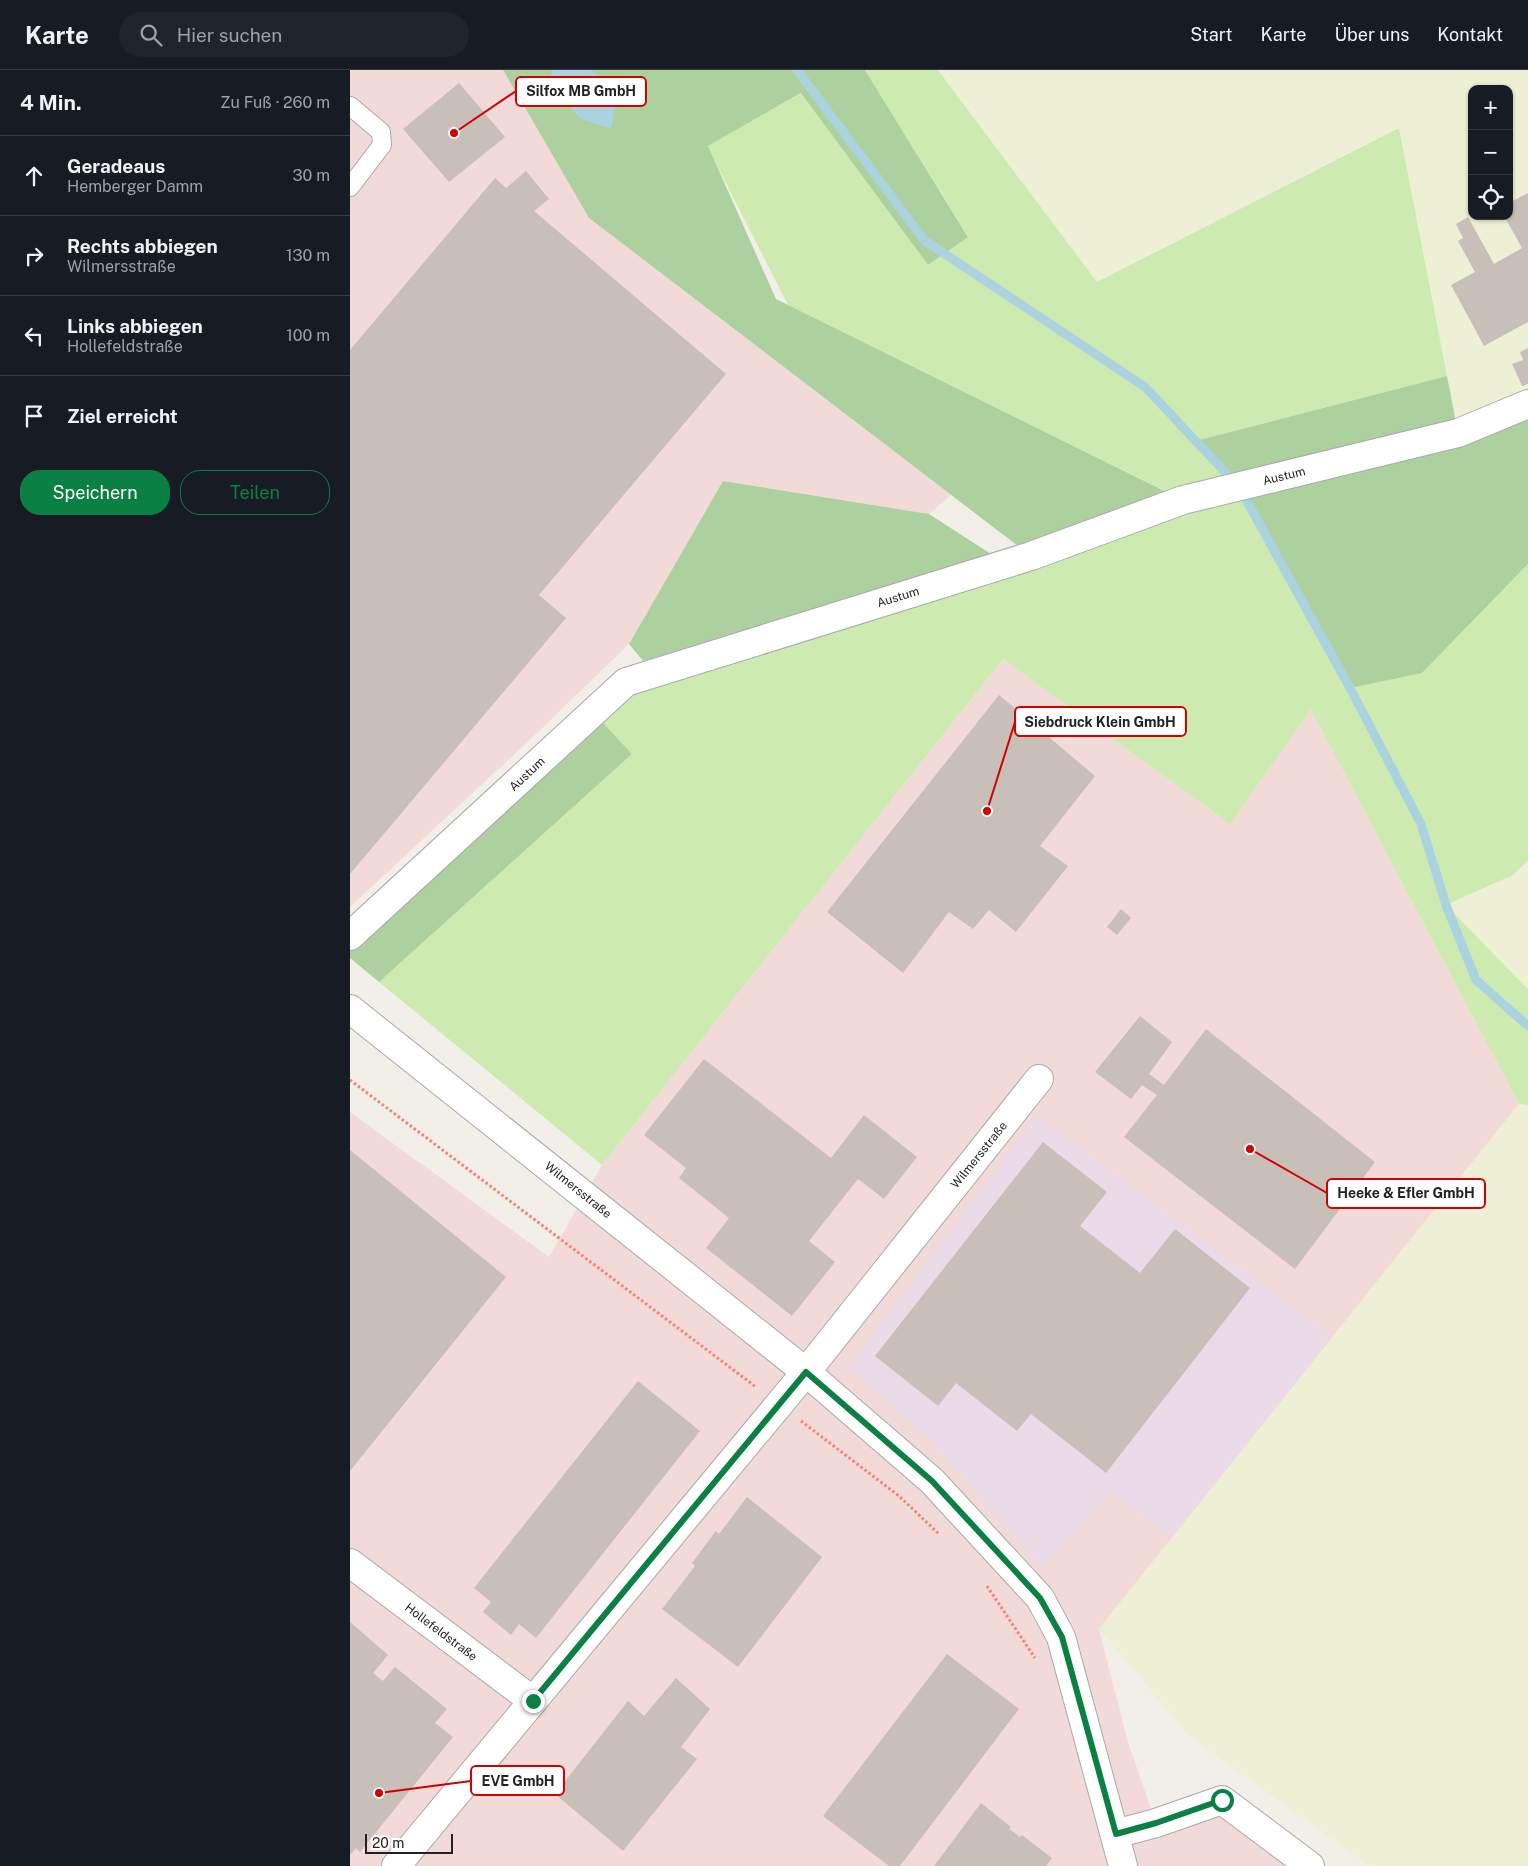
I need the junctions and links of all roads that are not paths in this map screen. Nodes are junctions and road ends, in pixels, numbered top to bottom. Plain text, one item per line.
1 (350, 106) edge
2 (350, 187) edge
3 (1528, 404) edge
4 (350, 936) edge
5 (350, 1009) edge
6 (1039, 1078) dead end
7 (806, 1372) junction
8 (350, 1563) edge
9 (533, 1701) junction
10 (1116, 1834) junction
11 (396, 1866) edge
12 (1123, 1866) edge
13 (1310, 1866) edge

1 - 2 lane
3 - 4 street, Austum
5 - 7 street, Wilmersstraße
6 - 7 street, Wilmersstraße
7 - 9 street
7 - 10 street, Wilmersstraße
8 - 9 street, Hollefeldstraße
9 - 11 street
10 - 12 street, Wilmersstraße
10 - 13 street

